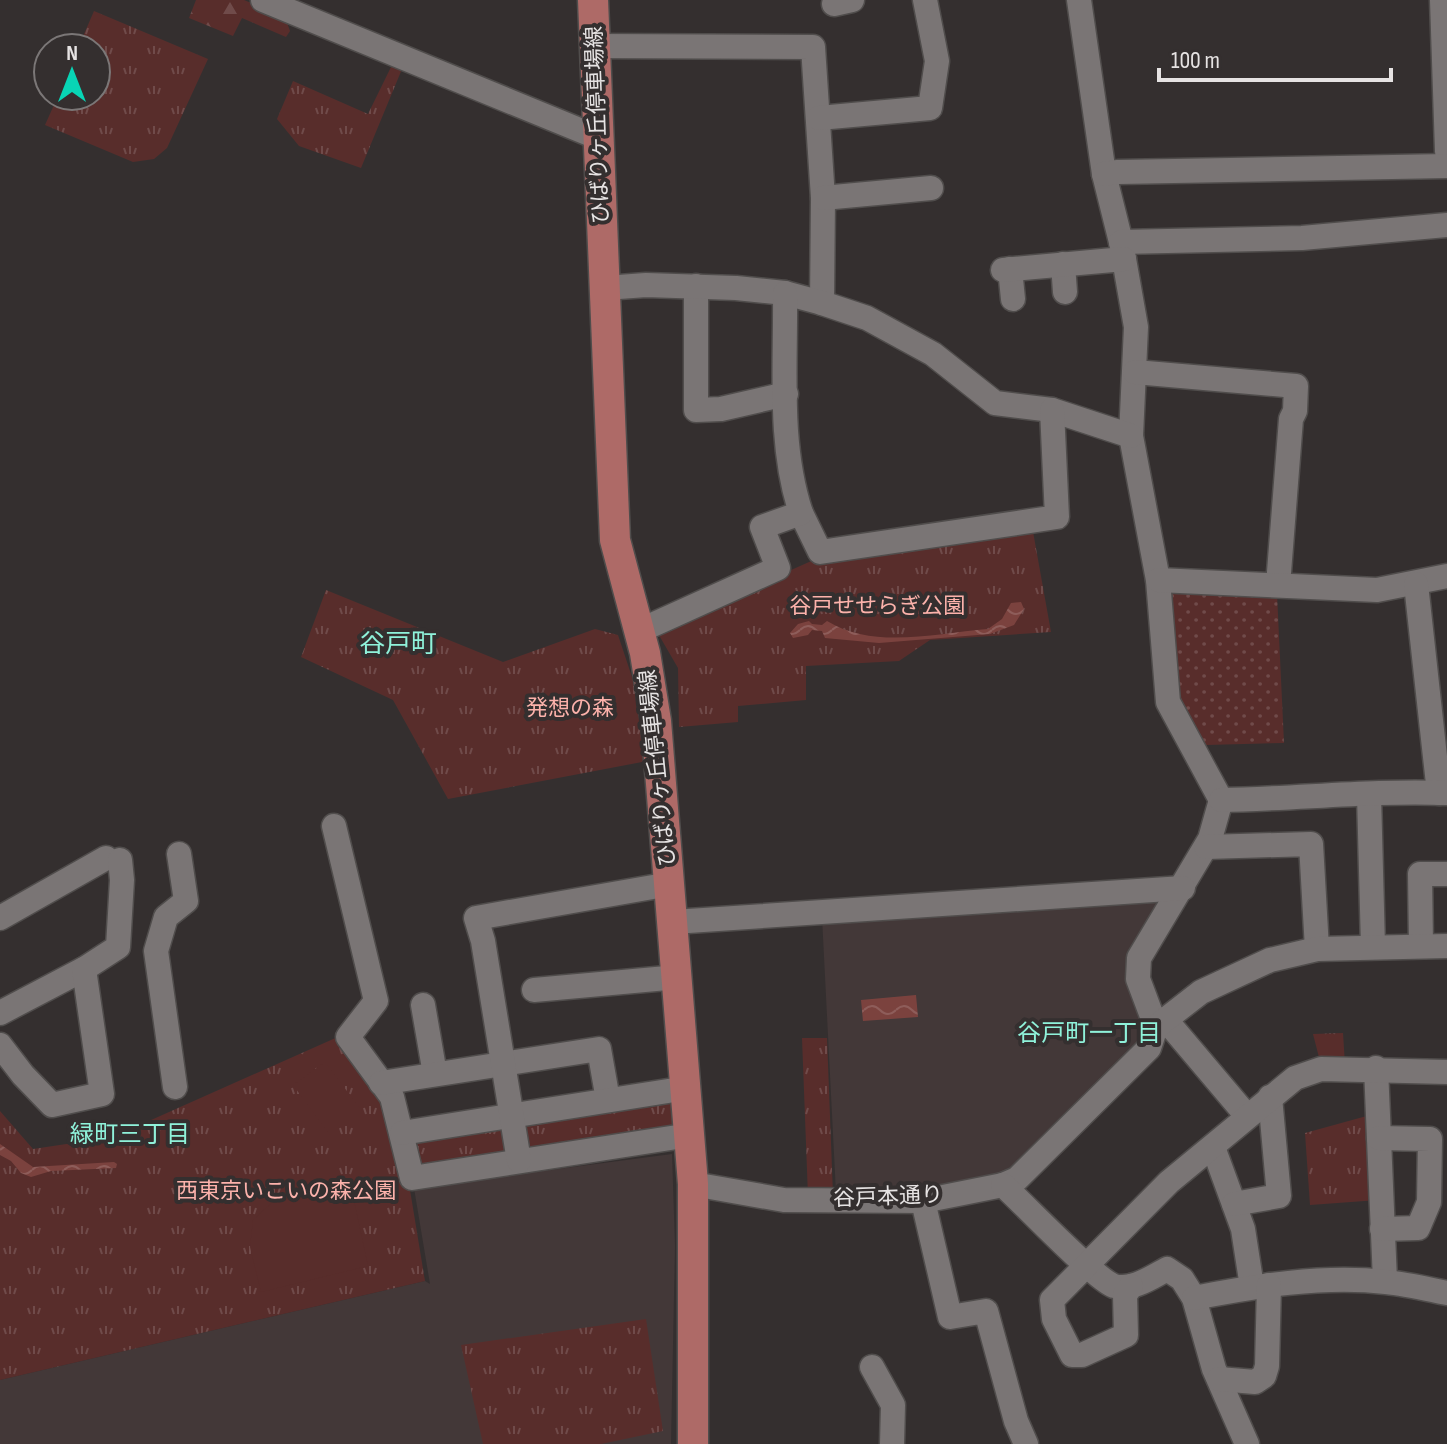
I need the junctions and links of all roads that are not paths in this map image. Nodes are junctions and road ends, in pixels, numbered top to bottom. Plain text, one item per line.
1 (263, 0) edge
2 (593, 0) edge
3 (925, 0) edge
4 (1079, 0) edge
5 (1442, 0) edge
6 (595, 46) junction
7 (1445, 54) edge
8 (819, 118) junction
9 (1446, 136) edge
10 (599, 138) junction
11 (1447, 166) edge
12 (1104, 174) junction
13 (931, 188) dead end
14 (823, 198) junction
15 (1447, 225) edge
16 (1123, 250) junction
17 (1063, 264) junction
18 (696, 286) junction
19 (605, 288) junction
20 (1065, 292) dead end
21 (785, 293) junction
22 (1013, 299) dead end
23 (822, 303) junction
24 (1135, 372) junction
25 (786, 394) junction
26 (1052, 410) junction
27 (1131, 436) junction
28 (801, 513) junction
29 (1447, 576) edge
30 (1158, 580) junction
31 (1416, 584) junction
32 (1278, 585) junction
33 (639, 631) junction
34 (1443, 793) edge
35 (1369, 795) junction
36 (1221, 800) junction
37 (334, 826) dead end
38 (1206, 847) junction
39 (179, 854) dead end
40 (1447, 874) edge
41 (670, 884) junction
42 (1183, 888) junction
43 (0, 918) edge
44 (673, 922) junction
45 (1421, 945) junction
46 (1447, 946) edge
47 (1373, 947) junction
48 (1317, 949) junction
49 (84, 969) junction
50 (678, 977) junction
51 (534, 990) dead end
52 (423, 1005) dead end
53 (0, 1013) edge
54 (1160, 1023) junction
55 (0, 1045) edge
56 (502, 1063) junction
57 (1376, 1068) junction
58 (1447, 1072) edge
59 (435, 1074) junction
60 (381, 1083) junction
61 (175, 1087) dead end
62 (687, 1088) junction
63 (1270, 1097) junction
64 (608, 1100) junction
65 (510, 1116) junction
66 (1247, 1116) junction
67 (402, 1133) junction
68 (690, 1135) junction
69 (1379, 1138) junction
70 (1213, 1147) junction
71 (519, 1161) junction
72 (693, 1184) junction
73 (1003, 1185) junction
74 (923, 1201) junction
75 (1234, 1204) junction
76 (1382, 1229) junction
77 (1088, 1265) junction
78 (1385, 1281) junction
79 (1131, 1286) junction
80 (1261, 1286) junction
81 (1447, 1293) edge
82 (1194, 1298) junction
83 (872, 1367) dead end
84 (1219, 1379) junction
85 (693, 1444) edge
86 (892, 1444) edge
87 (1026, 1444) edge
88 (1247, 1444) edge

1 - 10 street
2 - 6 main road, ひばりヶ丘停車場線
3 - 8 street
4 - 12 street
5 - 7 street
6 - 8 street
6 - 10 main road, ひばりヶ丘停車場線
7 - 9 street
8 - 14 street
10 - 19 main road, ひばりヶ丘停車場線
11 - 12 street
12 - 16 street
13 - 14 street
14 - 23 street
15 - 16 street
16 - 17 street
16 - 24 street
17 - 20 street
17 - 22 street
18 - 19 street
18 - 21 street
18 - 25 street
19 - 33 main road, ひばりヶ丘停車場線
21 - 23 street
21 - 25 street
23 - 26 street
24 - 27 street
24 - 32 street
25 - 28 street
26 - 27 street
26 - 28 street
27 - 30 street
28 - 33 street
29 - 31 street
30 - 32 street
30 - 36 street
31 - 32 street
31 - 34 street
33 - 41 main road, ひばりヶ丘停車場線
34 - 35 street
35 - 36 street
35 - 47 street
36 - 38 street
37 - 60 street
38 - 42 street
38 - 48 street
39 - 61 street
40 - 45 street
41 - 44 main road, ひばりヶ丘停車場線
41 - 56 street
42 - 44 street
42 - 54 street
43 - 49 street
44 - 50 main road, ひばりヶ丘停車場線
45 - 46 street
45 - 47 street
47 - 48 street
48 - 54 street
49 - 53 street
49 - 55 street
50 - 51 street
50 - 62 main road, ひばりヶ丘停車場線
52 - 59 street
54 - 66 street
54 - 73 street, 谷戸本通り
56 - 59 street
56 - 64 street
56 - 65 street
57 - 58 street
57 - 63 street
57 - 69 street
59 - 60 street
60 - 67 street
62 - 64 street
62 - 68 main road, ひばりヶ丘停車場線
63 - 66 street
63 - 75 street
64 - 65 street
65 - 67 street
65 - 71 street
66 - 70 street
67 - 71 street
68 - 71 street
68 - 72 main road, ひばりヶ丘停車場線
69 - 76 street
69 - 76 street
70 - 75 street
70 - 77 street
72 - 74 street, 谷戸本通り
72 - 85 main road, ひばりヶ丘停車場線
73 - 74 street, 谷戸本通り
73 - 77 street
74 - 87 street
75 - 80 street
76 - 78 street
77 - 79 street
77 - 79 street
78 - 80 street
78 - 81 street
79 - 82 street
80 - 82 street
80 - 84 street
82 - 84 street
83 - 86 street
84 - 88 street

